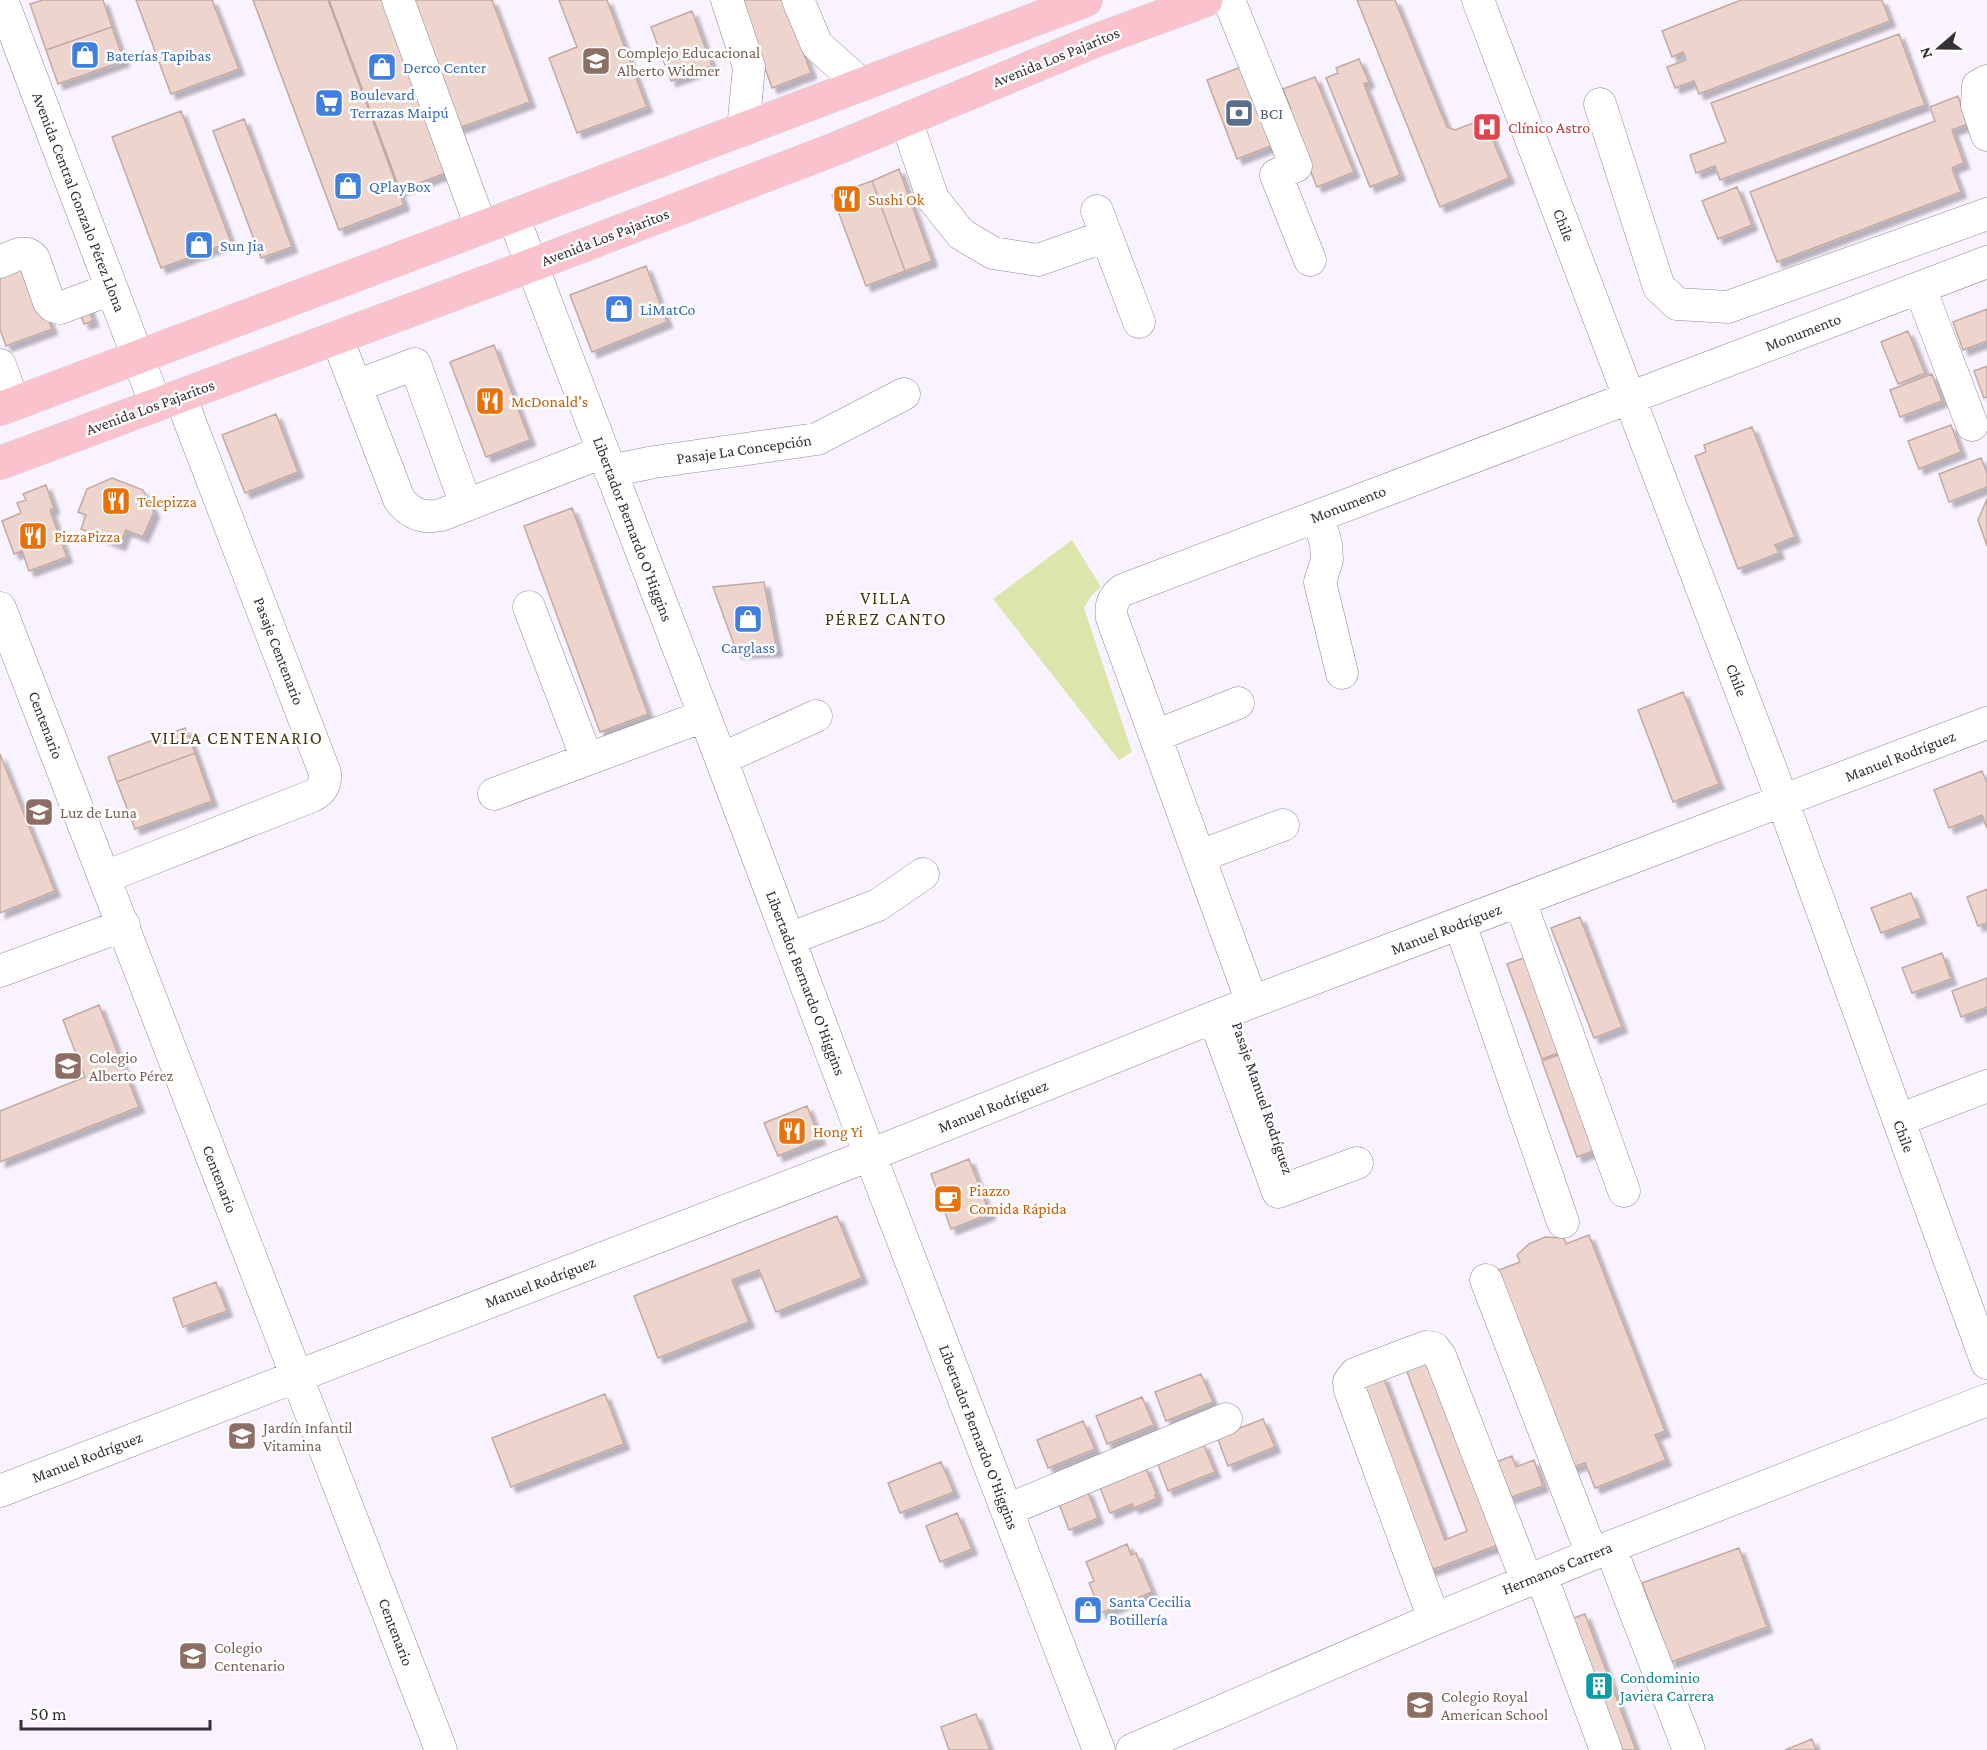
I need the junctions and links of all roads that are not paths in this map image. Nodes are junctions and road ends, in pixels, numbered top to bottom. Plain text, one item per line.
1 (2, 0) edge
2 (399, 0) edge
3 (727, 0) edge
4 (798, 0) edge
5 (1086, 0) edge
6 (1206, 0) edge
7 (1229, 0) edge
8 (1478, 0) edge
9 (1987, 81) edge
10 (862, 85) junction
11 (1600, 104) dead end
12 (906, 120) junction
13 (742, 130) junction
14 (1987, 135) edge
15 (1987, 214) edge
16 (513, 216) junction
17 (481, 227) junction
18 (1310, 260) dead end
19 (0, 262) edge
20 (1987, 262) edge
21 (532, 265) junction
22 (111, 288) junction
23 (1920, 288) junction
24 (1139, 322) dead end
25 (337, 338) junction
26 (138, 357) junction
27 (0, 365) edge
28 (356, 386) junction
29 (904, 394) dead end
30 (1630, 398) junction
31 (168, 400) junction
32 (7, 406) edge
33 (1972, 425) dead end
34 (607, 462) junction
35 (0, 464) edge
36 (466, 505) junction
37 (1318, 516) junction
38 (529, 607) dead end
39 (0, 608) edge
40 (1342, 673) dead end
41 (1238, 703) dead end
42 (704, 716) junction
43 (816, 716) dead end
44 (1987, 723) edge
45 (1155, 735) junction
46 (587, 759) junction
47 (721, 759) junction
48 (494, 794) dead end
49 (1783, 801) junction
50 (1283, 825) dead end
51 (1200, 856) junction
52 (923, 874) dead end
53 (105, 877) junction
54 (1520, 901) junction
55 (1460, 924) junction
56 (124, 925) junction
57 (789, 939) junction
58 (0, 971) edge
59 (1233, 1010) junction
60 (1987, 1086) edge
61 (1899, 1120) junction
62 (870, 1155) junction
63 (1358, 1162) dead end
64 (1624, 1191) dead end
65 (1563, 1222) dead end
66 (1486, 1280) dead end
67 (1987, 1363) edge
68 (296, 1377) junction
69 (1987, 1400) edge
70 (1226, 1419) dead end
71 (0, 1491) edge
72 (1007, 1510) junction
73 (1377, 1515) dead end
74 (1601, 1550) junction
75 (1534, 1578) junction
76 (1427, 1622) junction
77 (441, 1750) edge
78 (1100, 1750) edge
79 (1132, 1750) edge
80 (1606, 1750) edge
81 (1689, 1750) edge

1 - 22 street, Avenida Central Gonzalo Pérez Llona
2 - 17 street
3 - 13 street
4 - 10 street
5 - 10 main road
6 - 12 main road, Avenida Los Pajaritos
7 - 18 street
8 - 30 street, Chile
9 - 14 street
10 - 13 main road
11 - 15 street
12 - 21 main road, Avenida Los Pajaritos
12 - 24 street
13 - 16 main road
16 - 17 main road
16 - 21 street, Libertador Bernardo O'Higgins
17 - 26 main road
19 - 22 street
20 - 23 street, Monumento
21 - 25 main road, Avenida Los Pajaritos
21 - 34 street, Libertador Bernardo O'Higgins
22 - 26 street, Avenida Central Gonzalo Pérez Llona
23 - 30 street, Monumento
23 - 33 street
25 - 28 street, Pasaje La Concepción
25 - 31 main road, Avenida Los Pajaritos
26 - 31 street, Avenida Central Gonzalo Pérez Llona
26 - 32 main road
27 - 32 street
28 - 36 street, Pasaje La Concepción
28 - 36 street
29 - 34 street, Pasaje La Concepción
30 - 37 street, Monumento
30 - 49 street, Chile
31 - 35 main road, Avenida Los Pajaritos
31 - 53 street, Pasaje Centenario
34 - 36 street, Pasaje La Concepción
34 - 42 street, Libertador Bernardo O'Higgins
37 - 40 street
37 - 45 street, Monumento
38 - 46 street
39 - 53 street, Centenario
41 - 45 street
42 - 46 street
42 - 47 street, Libertador Bernardo O'Higgins
43 - 47 street
44 - 49 street, Manuel Rodríguez
45 - 51 street, Monumento
46 - 48 street
47 - 57 street, Libertador Bernardo O'Higgins
49 - 54 street, Manuel Rodríguez
49 - 61 street, Chile
50 - 51 street
51 - 59 street, Monumento
52 - 57 street
53 - 56 street, Centenario
54 - 55 street, Manuel Rodríguez
54 - 64 street
55 - 59 street, Manuel Rodríguez
55 - 65 street
56 - 58 street
56 - 68 street, Centenario
57 - 62 street, Libertador Bernardo O'Higgins
59 - 62 street, Manuel Rodríguez
59 - 63 street, Pasaje Manuel Rodríguez
60 - 61 street
61 - 67 street, Chile
62 - 68 street, Manuel Rodríguez
62 - 72 street, Libertador Bernardo O'Higgins
66 - 74 street
68 - 71 street, Manuel Rodríguez
68 - 77 street, Centenario
69 - 74 street, Hermanos Carrera
70 - 72 street
72 - 78 street, Libertador Bernardo O'Higgins
73 - 76 street
74 - 75 street, Hermanos Carrera
74 - 81 street
75 - 76 street, Hermanos Carrera
75 - 76 street
75 - 80 street
76 - 79 street, Hermanos Carrera

